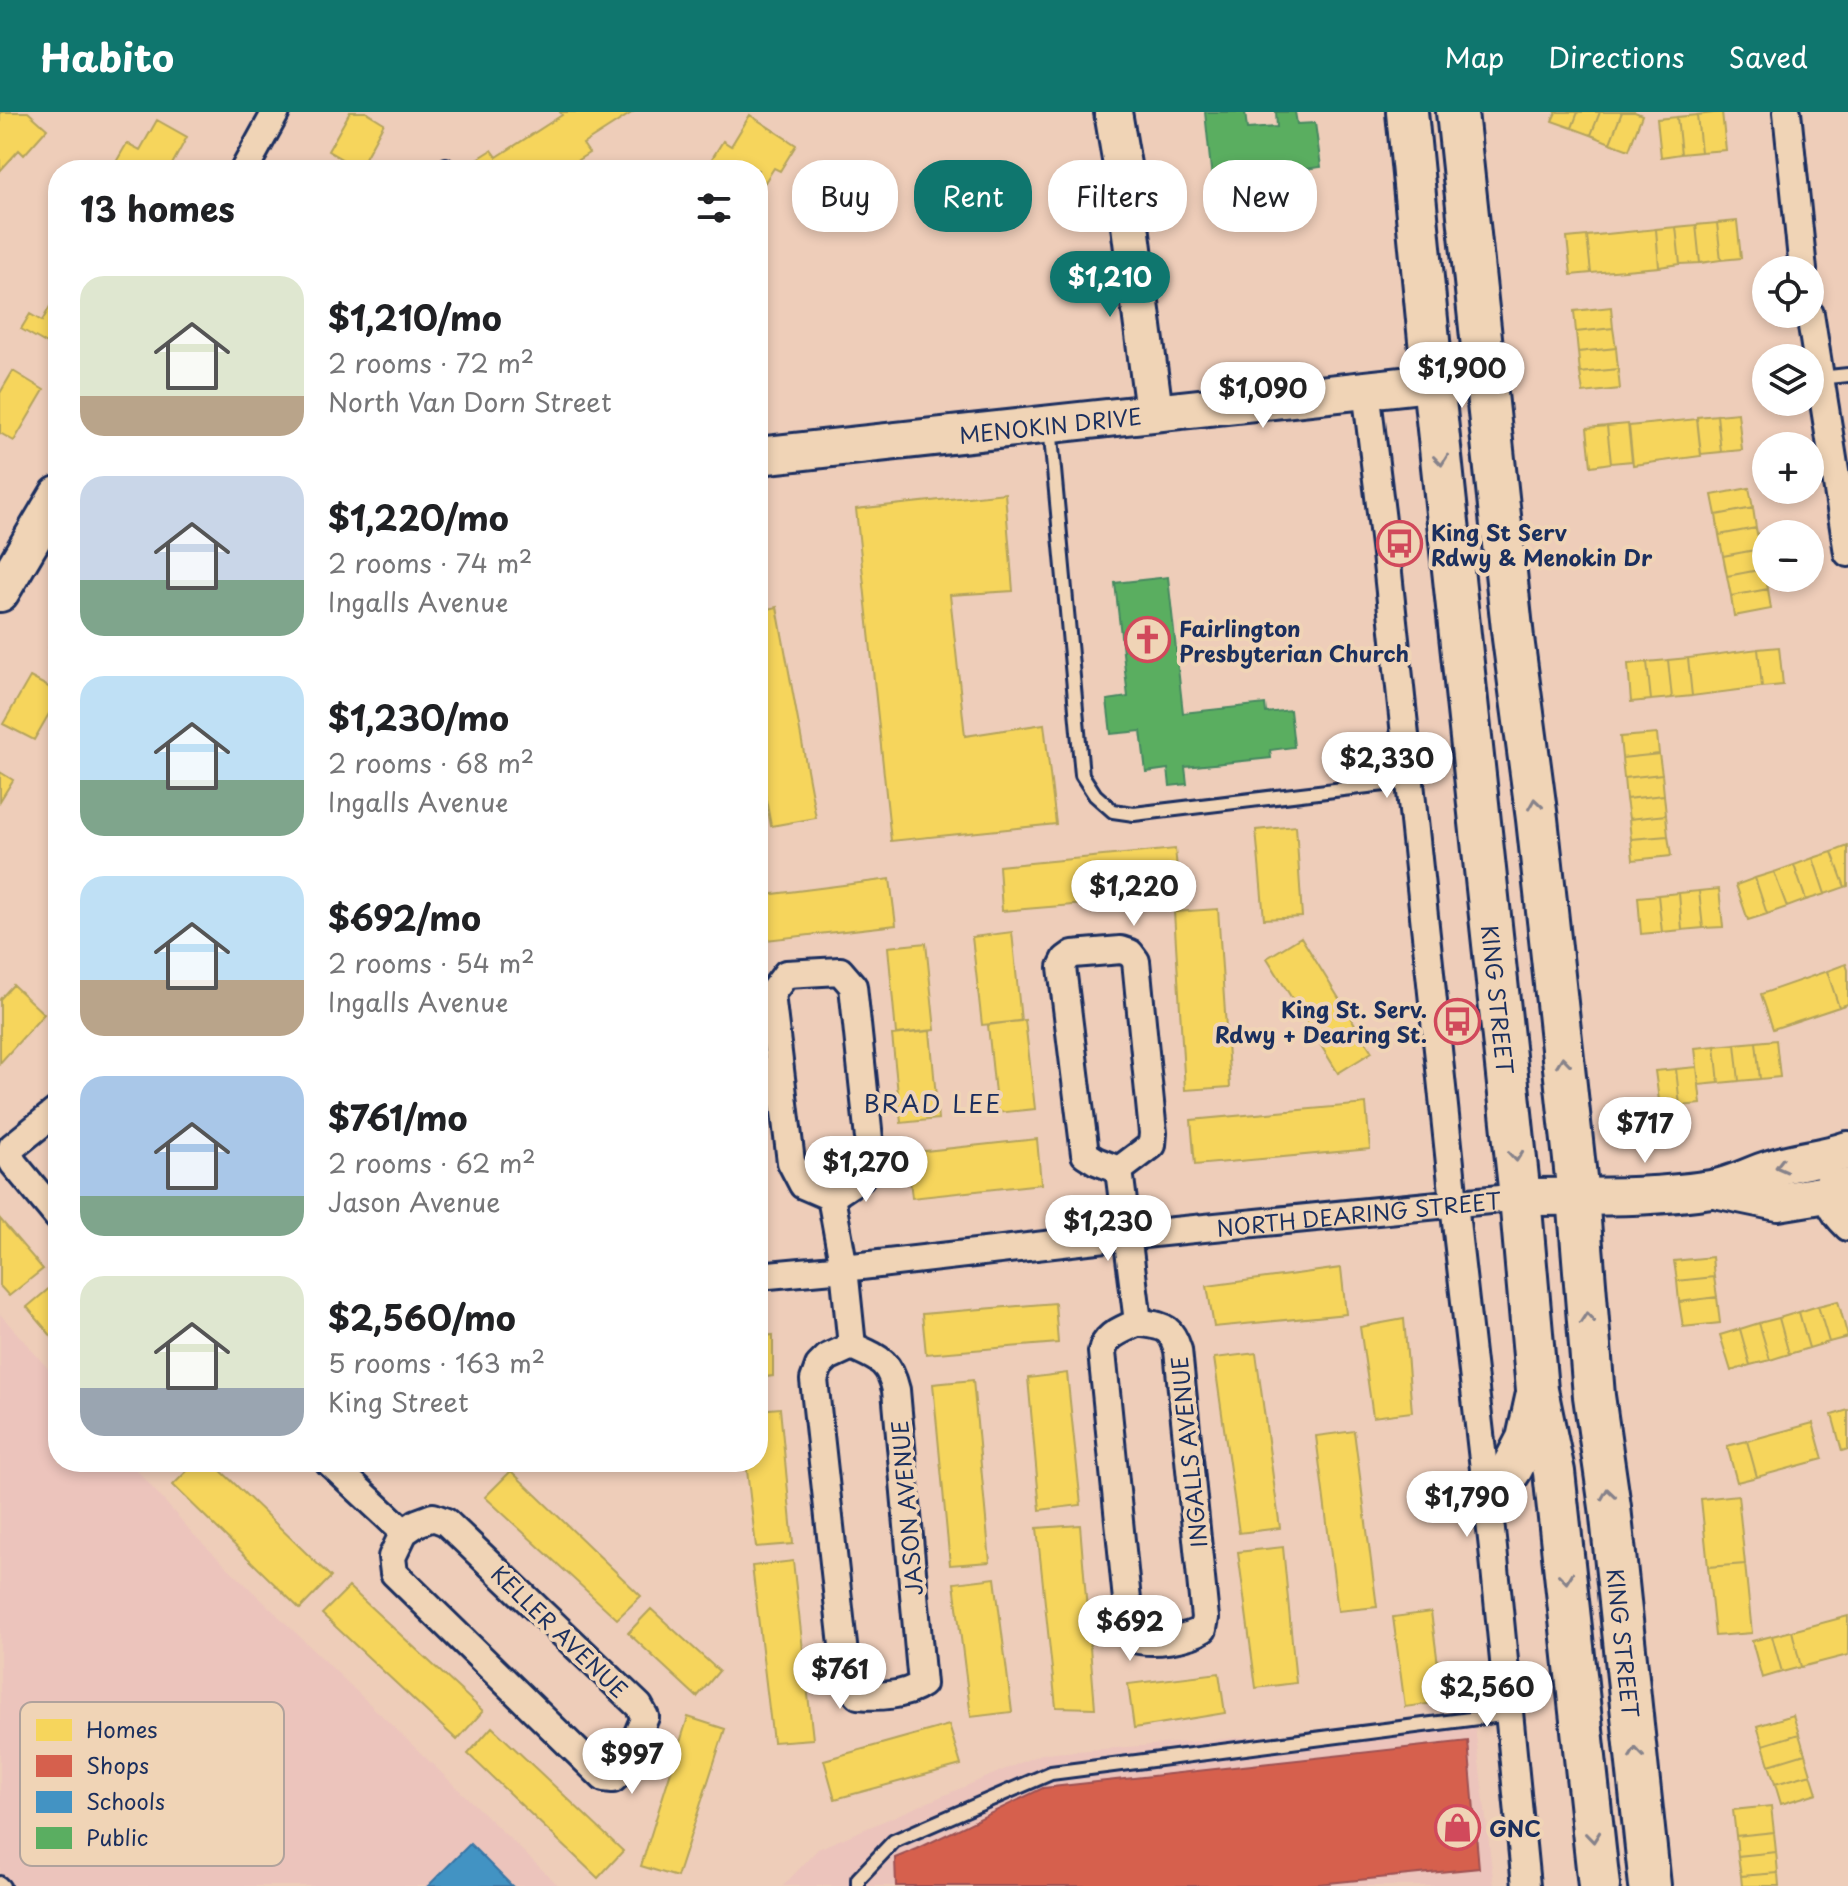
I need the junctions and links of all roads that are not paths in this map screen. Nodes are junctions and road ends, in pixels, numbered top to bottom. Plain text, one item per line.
1 (276, 112) edge
2 (1113, 112) edge
3 (1407, 112) edge
4 (1457, 112) edge
5 (1787, 112) edge
6 (250, 160) edge
7 (1802, 256) edge
8 (1848, 375) edge
9 (1485, 377) junction
10 (1824, 377) edge
11 (1433, 382) junction
12 (1366, 389) junction
13 (1824, 408) edge
14 (1154, 412) junction
15 (1050, 424) junction
16 (768, 455) edge
17 (48, 512) edge
18 (1848, 553) edge
19 (0, 593) edge
20 (1410, 781) junction
21 (48, 1118) edge
22 (1841, 1152) edge
23 (1119, 1170) junction
24 (1715, 1189) junction
25 (1838, 1191) edge
26 (1578, 1196) junction
27 (831, 1197) junction
28 (1520, 1197) junction
29 (48, 1205) edge
30 (1455, 1205) junction
31 (1848, 1227) edge
32 (1127, 1236) junction
33 (844, 1268) junction
34 (768, 1275) edge
35 (1138, 1322) junction
36 (852, 1346) junction
37 (1537, 1390) junction
38 (340, 1472) edge
39 (1488, 1504) junction
40 (404, 1532) junction
41 (1510, 1714) junction
42 (858, 1886) edge
43 (1526, 1886) edge
44 (1599, 1886) edge
45 (1650, 1886) edge

1 - 6 street
2 - 14 street
3 - 11 main road, KING STREET
4 - 9 main road, KING STREET
5 - 7 street
8 - 10 lane
9 - 11 street, MENOKIN DRIVE
26 -> 9 main road, KING STREET
11 - 12 street, MENOKIN DRIVE
11 -> 28 main road, KING STREET
12 - 14 street, MENOKIN DRIVE
12 - 20 street
13 - 18 street
14 - 15 street, MENOKIN DRIVE
15 - 16 street, MENOKIN DRIVE
15 - 20 lane
17 - 19 street
20 - 30 street
21 - 29 street
22 -> 24 street
22 - 25 street
23 - 23 street
23 - 32 street
24 - 25 street
24 - 26 street, NORTH DEARING STREET
25 - 31 street
26 - 28 street, NORTH DEARING STREET
45 -> 26 main road, KING STREET
27 - 27 street
27 - 33 street
28 - 30 street, NORTH DEARING STREET
28 - 37 main road, KING STREET
30 - 32 street, NORTH DEARING STREET
30 - 39 street
32 - 33 street, NORTH DEARING STREET
32 - 35 street
33 - 34 street, NORTH DEARING STREET
33 - 36 street
35 - 35 street, INGALLS AVENUE
36 - 36 street, JASON AVENUE
37 - 39 main road
37 -> 44 main road, KING STREET
38 - 40 street
39 - 41 street
40 - 40 street, KELLER AVENUE
41 - 42 lane
41 - 43 street

